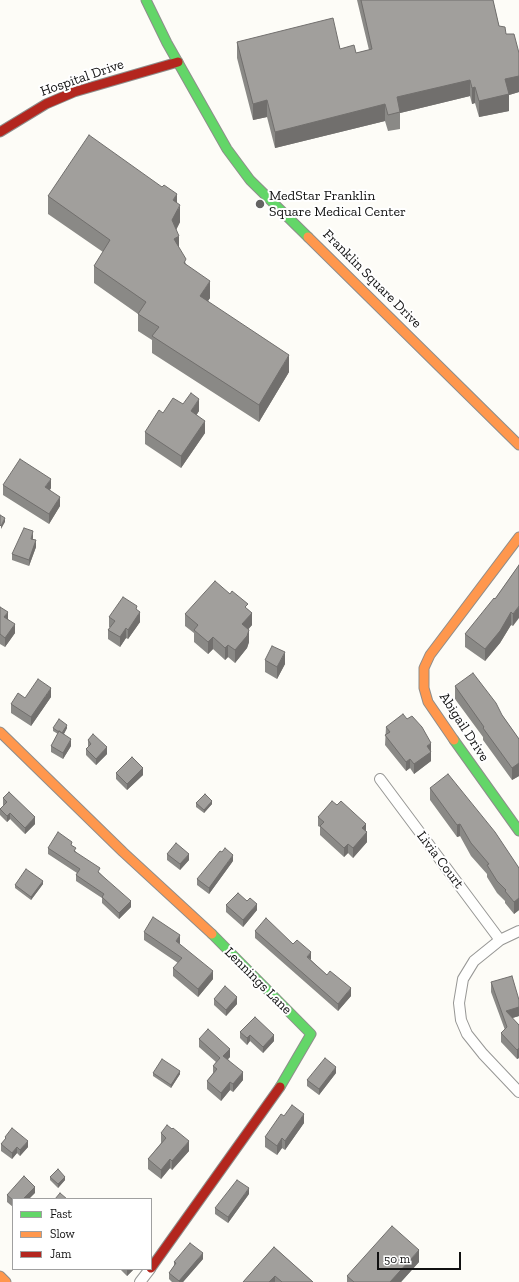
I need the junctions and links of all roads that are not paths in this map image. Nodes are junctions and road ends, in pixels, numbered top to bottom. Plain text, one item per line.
1 (146, 0) edge
2 (178, 62) junction
3 (0, 132) edge
4 (519, 445) edge
5 (519, 537) edge
6 (0, 732) edge
7 (380, 780) dead end
8 (519, 831) edge
9 (519, 931) edge
10 (500, 940) junction
11 (519, 1092) edge
12 (152, 1265) edge
13 (149, 1270) edge
14 (0, 1276) edge
15 (6, 1282) edge
16 (140, 1282) edge

1 - 2 street, Franklin Square Drive
2 - 3 street, Hospital Drive
2 - 4 street, Franklin Square Drive
5 - 8 street, Abigail Drive
6 - 12 street, Lennings Lane
7 - 10 street, Livia Court
9 - 10 street
10 - 11 street
13 - 16 street, Lennings Lane
14 - 15 street

